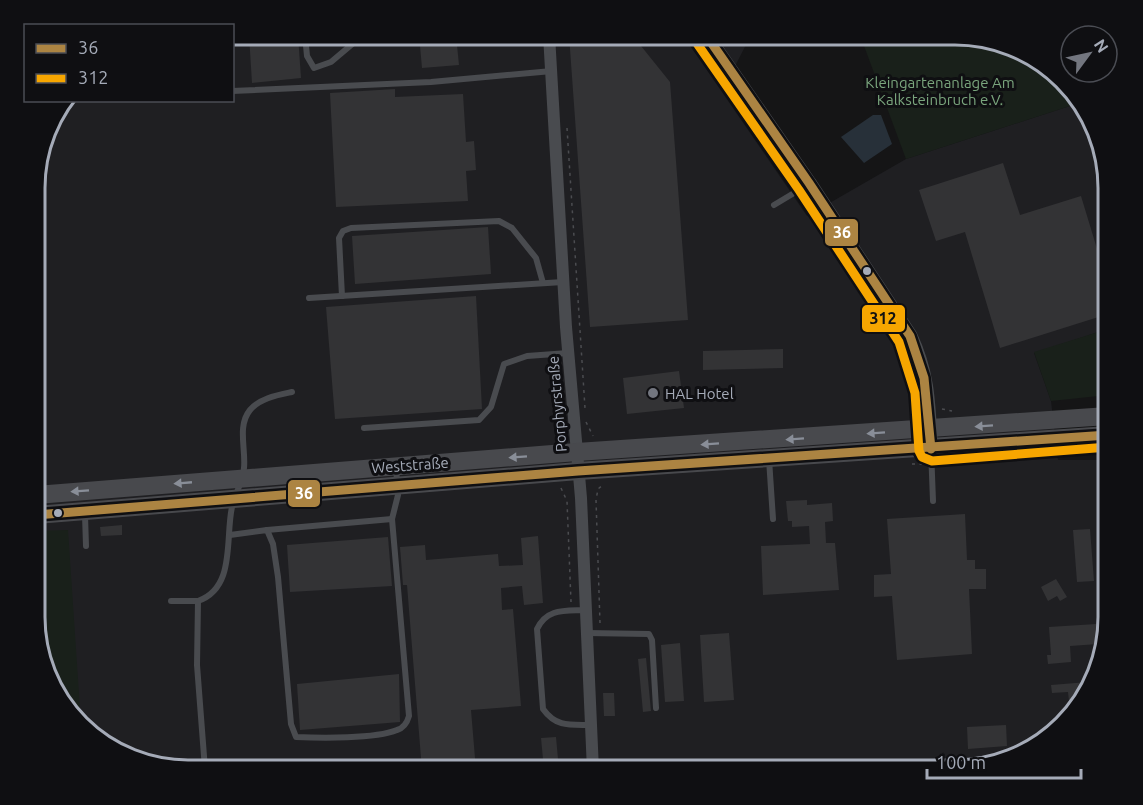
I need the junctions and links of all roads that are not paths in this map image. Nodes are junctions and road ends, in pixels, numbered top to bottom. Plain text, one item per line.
1 (306, 45) edge
2 (350, 45) edge
3 (550, 45) edge
4 (713, 45) edge
5 (553, 71) junction
6 (234, 91) edge
7 (809, 183) junction
8 (774, 205) dead end
9 (563, 282) junction
10 (543, 283) junction
11 (342, 296) junction
12 (309, 298) dead end
13 (568, 353) junction
14 (292, 392) dead end
15 (1098, 417) edge
16 (364, 428) dead end
17 (930, 429) junction
18 (1098, 436) edge
19 (768, 441) junction
20 (931, 449) junction
21 (577, 452) junction
22 (770, 459) junction
23 (396, 466) junction
24 (578, 471) junction
25 (241, 479) junction
26 (397, 486) junction
27 (45, 494) edge
28 (235, 497) junction
29 (933, 501) dead end
30 (85, 511) junction
31 (45, 514) edge
32 (392, 519) junction
33 (772, 519) dead end
34 (267, 530) junction
35 (230, 535) junction
36 (86, 546) dead end
37 (171, 601) dead end
38 (198, 601) junction
39 (585, 610) junction
40 (586, 633) junction
41 (656, 708) dead end
42 (591, 725) junction
43 (204, 760) edge
44 (593, 760) edge

1 - 2 lane
3 - 5 street, Porphyrstraße
4 - 7 street
5 - 6 lane
5 - 9 street, Porphyrstraße
7 - 8 lane
7 - 17 street
9 - 10 lane
9 - 13 street, Porphyrstraße
10 - 11 lane
10 - 11 lane
11 - 12 lane
13 - 16 lane
13 - 21 street, Porphyrstraße
14 - 25 lane
15 -> 17 main road, Weststraße
17 -> 19 main road, Weststraße
17 - 20 street
18 - 20 main road
19 -> 21 main road, Weststraße
19 - 22 lane
20 - 22 main road
20 - 29 lane
21 -> 23 main road, Weststraße
21 - 24 street, Porphyrstraße
22 - 24 main road
22 - 33 lane
23 - 25 main road, Weststraße
23 - 26 lane
24 - 26 main road
24 - 39 street, Porphyrstraße
25 -> 27 main road, Weststraße
25 - 28 lane
26 - 28 main road
26 - 32 lane
28 - 30 main road
28 - 35 lane
30 - 31 main road
30 - 36 lane
32 - 34 lane
32 - 34 lane
34 - 35 lane
35 - 38 lane
37 - 38 lane
38 - 43 lane
39 - 40 street, Porphyrstraße
39 - 42 lane
40 - 41 lane
40 - 42 street, Porphyrstraße
42 - 44 street, Porphyrstraße

